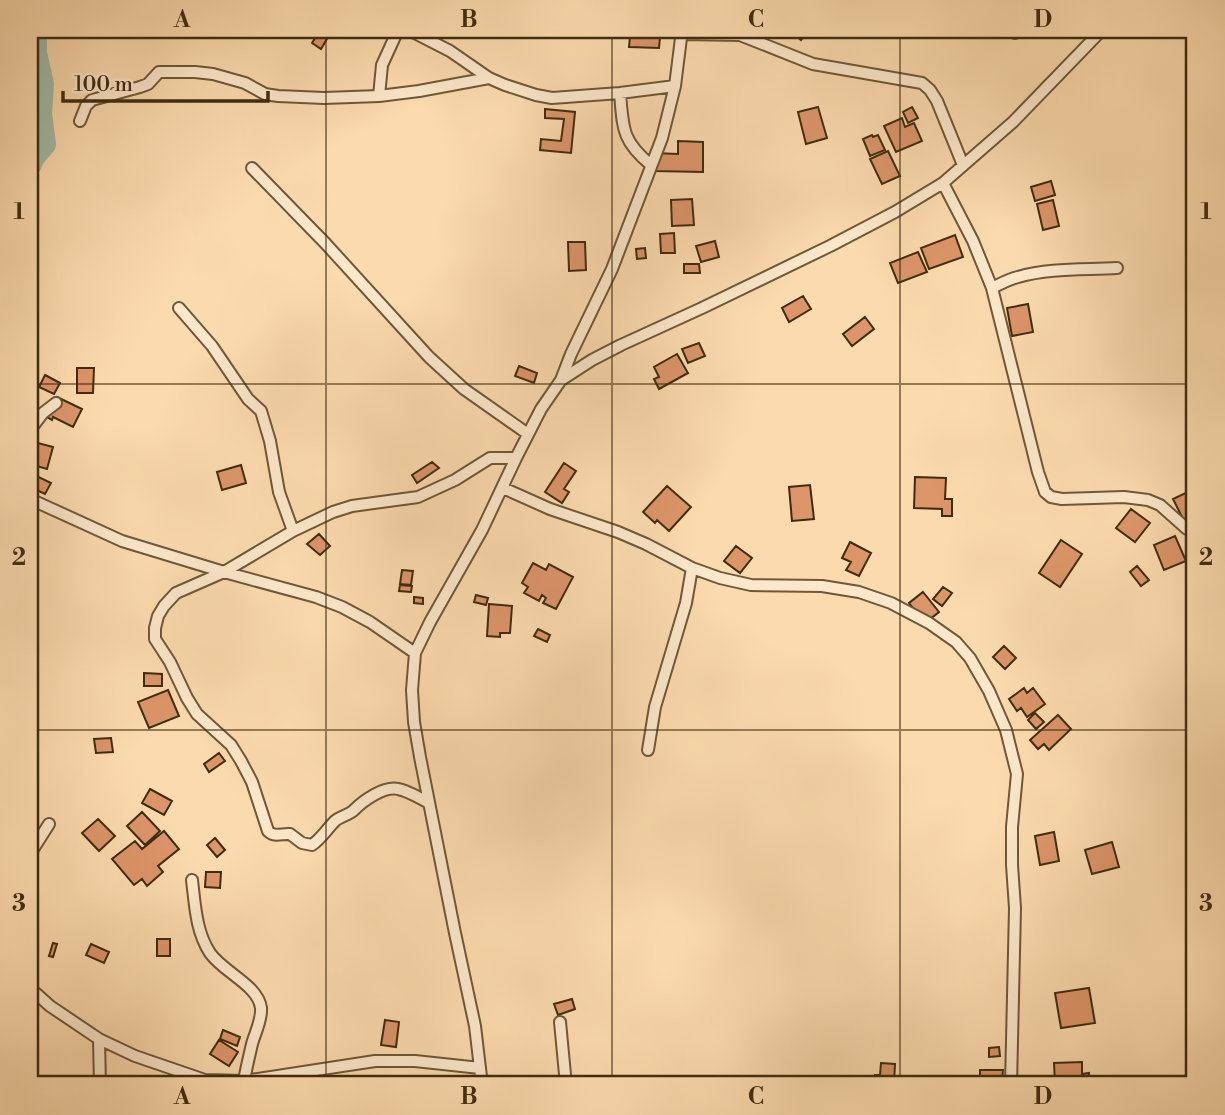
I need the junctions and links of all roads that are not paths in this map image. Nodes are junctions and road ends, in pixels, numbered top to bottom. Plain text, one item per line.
1 (398, 30) edge
2 (409, 30) edge
3 (1101, 30) edge
4 (689, 32) edge
5 (489, 78) junction
6 (675, 86) junction
7 (620, 93) junction
8 (379, 96) junction
9 (80, 121) dead end
10 (651, 165) junction
11 (963, 165) junction
12 (252, 168) dead end
13 (943, 183) junction
14 (1117, 268) dead end
15 (992, 288) junction
16 (179, 308) dead end
17 (561, 380) junction
18 (56, 403) dead end
19 (30, 430) edge
20 (528, 434) junction
21 (516, 458) junction
22 (502, 488) junction
23 (30, 499) edge
24 (1186, 529) dead end
25 (293, 531) junction
26 (692, 568) junction
27 (224, 572) junction
28 (415, 653) junction
29 (648, 750) dead end
30 (429, 803) junction
31 (49, 824) dead end
32 (30, 854) edge
33 (192, 880) dead end
34 (30, 988) edge
35 (560, 1022) dead end
36 (99, 1039) junction
37 (480, 1068) junction
38 (244, 1081) junction
39 (100, 1085) edge
40 (482, 1085) edge
41 (566, 1085) edge
42 (1011, 1085) edge

1 - 8 street
2 - 5 street
3 - 11 street
4 - 6 street
4 - 11 street
5 - 7 street
5 - 8 street
6 - 7 street
6 - 10 street
7 - 10 street
8 - 9 street
10 - 17 street
11 - 13 street
12 - 20 street
13 - 15 street
13 - 17 street
14 - 15 street
15 - 24 street
16 - 25 street
17 - 20 street
18 - 19 street
20 - 21 street
21 - 22 street
21 - 25 street
22 - 26 street
22 - 28 street
23 - 27 street
25 - 27 street
26 - 29 street
26 - 42 street
27 - 28 street
27 - 30 street
28 - 30 street
30 - 37 street
31 - 32 street
33 - 38 street
34 - 36 street
35 - 41 street
36 - 38 street
36 - 39 street
37 - 38 street
37 - 40 street

